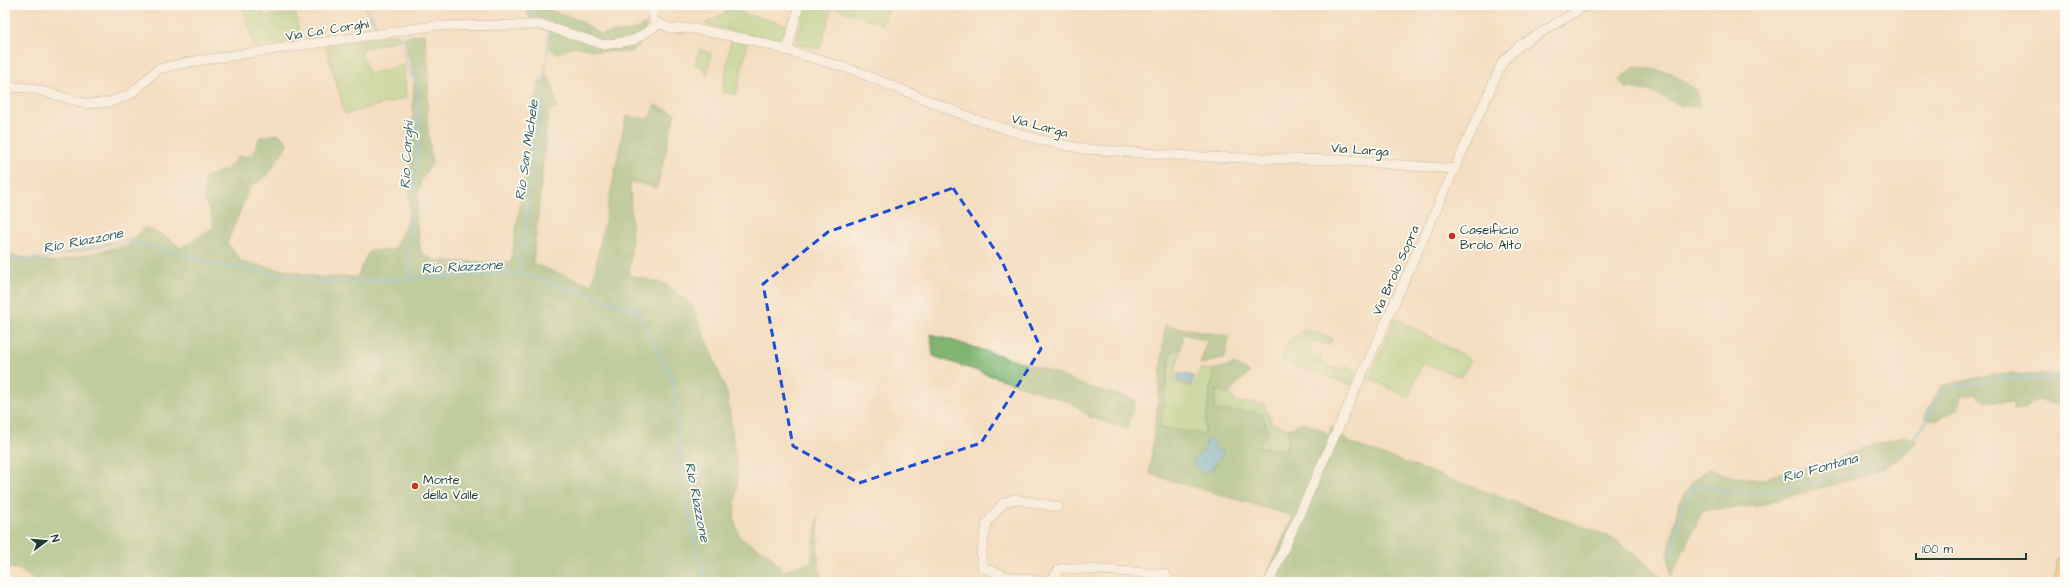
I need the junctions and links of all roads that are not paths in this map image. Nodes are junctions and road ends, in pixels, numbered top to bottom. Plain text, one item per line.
1 (651, 5) edge
2 (799, 5) edge
3 (1588, 5) edge
4 (659, 24) junction
5 (787, 51) junction
6 (5, 87) edge
7 (1454, 169) junction
8 (1058, 507) dead end
9 (2065, 564) edge
10 (1045, 582) edge
11 (1052, 582) edge
12 (1170, 582) edge
13 (1269, 582) edge
14 (2059, 582) edge

1 - 4 street
2 - 5 street
3 - 7 street, Via Brolo Sopra
4 - 5 street, Via Larga
4 - 6 street, Via Ca' Corghi
5 - 7 street, Via Larga
7 - 13 street, Via Brolo Sopra
8 - 10 street
9 - 14 main road
11 - 12 street

